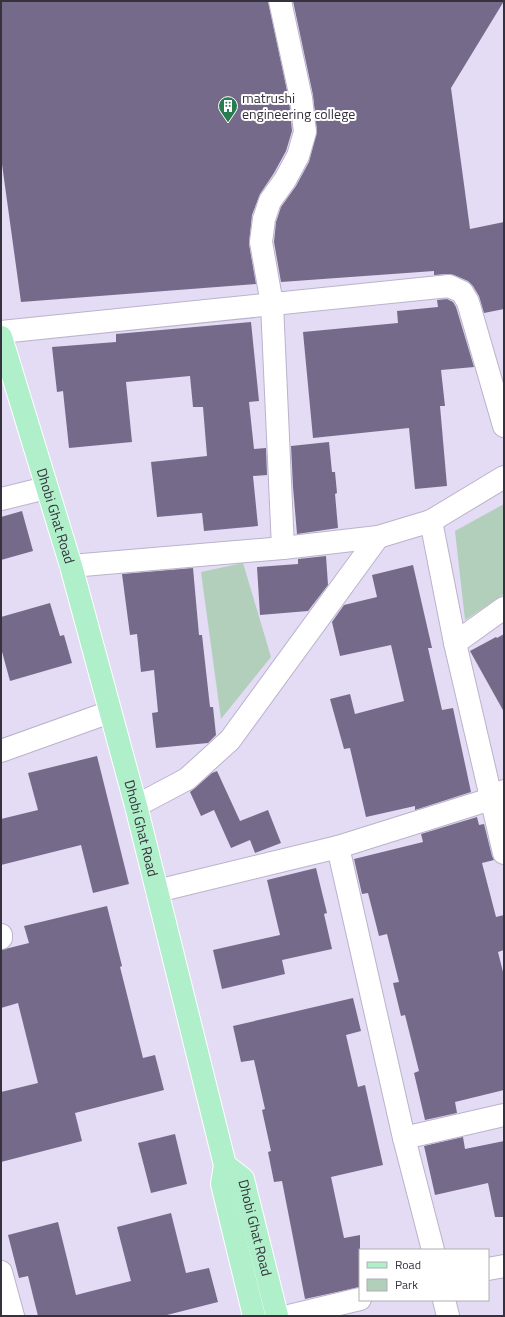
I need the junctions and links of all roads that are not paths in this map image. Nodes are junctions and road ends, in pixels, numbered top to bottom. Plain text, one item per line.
1 (280, 1) edge
2 (272, 304) junction
3 (1, 332) edge
4 (1, 337) edge
5 (504, 426) edge
6 (504, 477) edge
7 (46, 488) junction
8 (1, 499) edge
9 (431, 520) junction
10 (378, 537) junction
11 (283, 548) junction
12 (71, 566) junction
13 (504, 608) edge
14 (455, 643) junction
15 (110, 712) junction
16 (1, 751) edge
17 (498, 795) edge
18 (136, 806) junction
19 (338, 847) junction
20 (504, 853) edge
21 (157, 891) junction
22 (504, 1115) edge
23 (404, 1138) junction
24 (225, 1165) junction
25 (433, 1249) edge
26 (504, 1266) edge
27 (489, 1269) edge
28 (1, 1272) edge
29 (359, 1299) edge
30 (444, 1301) edge
31 (13, 1316) edge
32 (254, 1316) edge
33 (277, 1316) edge
34 (289, 1316) edge
35 (448, 1316) edge

1 - 2 street
2 - 3 street
2 - 5 street
2 - 11 street
4 - 7 main road, Dhobi Ghat Road
6 - 9 street
7 - 8 street
7 - 12 main road, Dhobi Ghat Road
9 - 10 street
9 - 14 street
10 - 11 street
10 - 18 street
11 - 12 street
12 - 15 main road, Dhobi Ghat Road
13 - 14 street
14 - 17 street
15 - 16 street
15 - 18 main road, Dhobi Ghat Road
17 - 19 street
17 - 20 street
18 - 21 main road, Dhobi Ghat Road
19 - 21 street
19 - 23 street
21 - 24 main road, Dhobi Ghat Road
22 - 23 street
23 - 25 street
24 - 32 main road
24 - 33 main road, Dhobi Ghat Road
26 - 27 street
28 - 31 street
29 - 34 street
30 - 35 street

